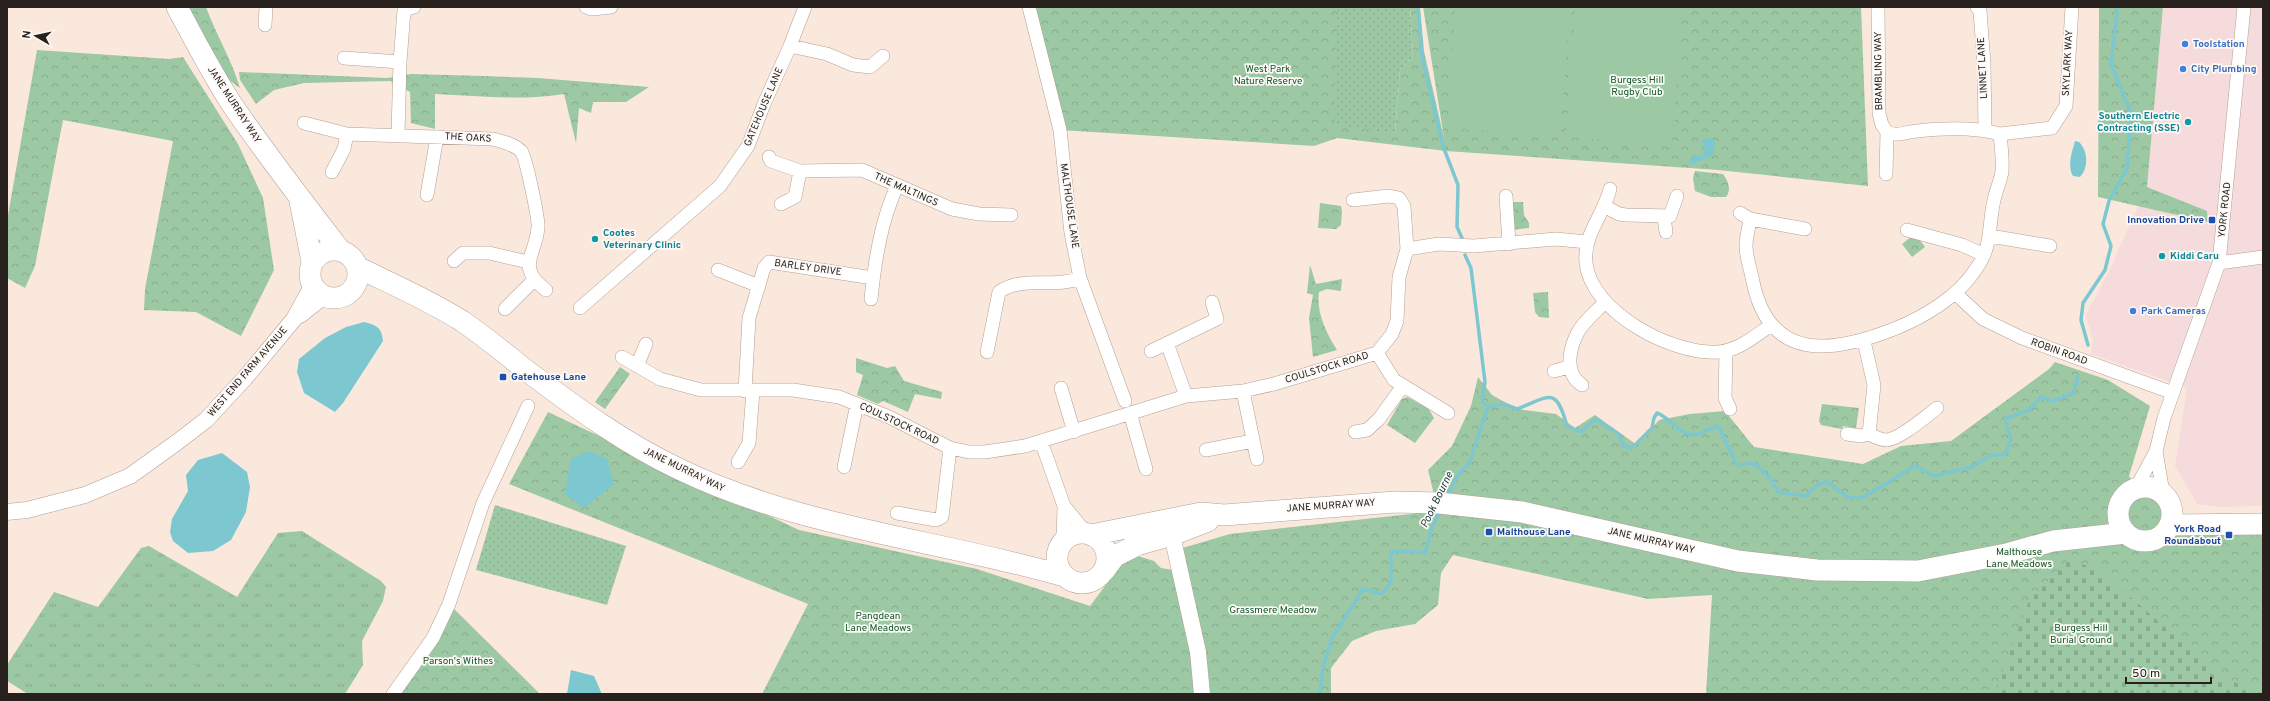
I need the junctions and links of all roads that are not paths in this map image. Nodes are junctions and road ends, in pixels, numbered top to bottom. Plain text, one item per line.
1 (177, 7) edge
2 (266, 7) edge
3 (586, 7) edge
4 (611, 7) edge
5 (804, 7) edge
6 (1029, 7) edge
7 (1878, 7) edge
8 (1977, 7) edge
9 (2072, 7) edge
10 (2244, 7) edge
11 (407, 8) edge
12 (265, 24) dead end
13 (790, 46) junction
14 (883, 56) dead end
15 (344, 58) dead end
16 (400, 62) junction
17 (304, 123) dead end
18 (1985, 130) junction
19 (1887, 132) junction
20 (347, 134) junction
21 (398, 134) junction
22 (2000, 134) junction
23 (437, 137) junction
24 (769, 157) dead end
25 (800, 171) junction
26 (332, 172) dead end
27 (1886, 174) dead end
28 (897, 186) junction
29 (1610, 189) dead end
30 (427, 195) dead end
31 (1506, 196) dead end
32 (1677, 196) dead end
33 (299, 197) junction
34 (1353, 200) dead end
35 (781, 204) dead end
36 (1604, 206) junction
37 (1011, 215) dead end
38 (1664, 217) junction
39 (1805, 230) dead end
40 (1907, 230) dead end
41 (1666, 232) dead end
42 (1990, 236) junction
43 (1587, 242) junction
44 (1509, 244) junction
45 (2050, 246) dead end
46 (1408, 249) junction
47 (340, 250) junction
48 (1984, 255) junction
49 (2263, 257) edge
50 (454, 261) dead end
51 (312, 262) junction
52 (528, 262) junction
53 (2218, 263) junction
54 (357, 267) junction
55 (718, 270) dead end
56 (873, 278) junction
57 (1080, 278) junction
58 (534, 281) junction
59 (759, 286) junction
60 (352, 289) junction
61 (403, 290) junction
62 (546, 290) dead end
63 (318, 291) junction
64 (1955, 293) junction
65 (871, 299) dead end
66 (1212, 302) dead end
67 (1605, 302) junction
68 (580, 308) dead end
69 (505, 309) dead end
70 (1771, 325) junction
71 (1864, 341) junction
72 (1167, 343) junction
73 (646, 344) dead end
74 (1150, 350) dead end
75 (1726, 351) junction
76 (987, 352) dead end
77 (1377, 353) junction
78 (622, 357) dead end
79 (637, 366) junction
80 (1570, 367) junction
81 (1554, 371) dead end
82 (1582, 385) dead end
83 (1402, 387) junction
84 (1061, 388) dead end
85 (749, 391) junction
86 (1243, 391) junction
87 (2173, 393) junction
88 (1186, 396) junction
89 (1125, 400) dead end
90 (857, 404) junction
91 (528, 406) dead end
92 (1937, 408) dead end
93 (1730, 409) dead end
94 (1448, 413) dead end
95 (1130, 414) junction
96 (1074, 432) junction
97 (1355, 432) dead end
98 (1847, 434) dead end
99 (1869, 434) junction
100 (1253, 441) junction
101 (1041, 442) junction
102 (950, 448) junction
103 (1206, 450) dead end
104 (2156, 451) junction
105 (1257, 459) dead end
106 (738, 462) dead end
107 (844, 467) dead end
108 (1146, 469) dead end
109 (2136, 488) junction
110 (2167, 498) junction
111 (1064, 506) junction
112 (7, 512) edge
113 (897, 513) dead end
114 (2118, 513) junction
115 (1224, 515) junction
116 (2201, 524) junction
117 (2263, 524) edge
118 (2170, 525) junction
119 (2126, 533) junction
120 (1089, 534) junction
121 (1172, 535) junction
122 (2077, 537) junction
123 (1060, 546) junction
124 (1005, 559) junction
125 (1104, 571) junction
126 (1064, 576) junction
127 (393, 694) edge
128 (1202, 694) edge

1 - 33 main road, JANE MURRAY WAY
2 - 12 street
3 - 4 street
5 - 13 street, GATEHOUSE LANE
6 - 57 street, MALTHOUSE LANE
7 - 19 street, BRAMBLING WAY
8 - 18 street, LINNET LANE
9 - 22 street, SKYLARK WAY
10 - 53 street, YORK ROAD
11 - 16 street
13 - 14 street
13 - 68 street, GATEHOUSE LANE
15 - 16 street
16 - 21 street
17 - 20 street, THE OAKS
18 - 19 street
18 - 22 street
19 - 27 street, BRAMBLING WAY
20 - 21 street, THE OAKS
20 - 26 street
21 - 23 street, THE OAKS
22 - 42 street
23 - 30 street
23 - 52 street, THE OAKS
24 - 25 street, THE MALTINGS
25 - 28 street, THE MALTINGS
25 - 35 street
28 - 37 street, THE MALTINGS
28 - 56 street
29 - 36 street
31 - 44 street
32 - 38 street
33 - 47 main road, JANE MURRAY WAY
33 - 51 main road, JANE MURRAY WAY
34 - 46 street, COULSTOCK ROAD
36 - 38 street
36 - 43 street
38 - 41 street
39 - 70 street
40 - 48 street
42 - 45 street
42 - 48 street
43 - 44 street
43 - 67 street
44 - 46 street
46 - 77 street, COULSTOCK ROAD
47 - 51 main road
47 - 54 main road
48 - 64 street
49 - 53 street
50 - 52 street
51 - 63 main road
52 - 58 street
53 - 87 street, YORK ROAD
54 - 60 main road
54 - 61 main road, JANE MURRAY WAY
55 - 59 street
56 - 59 street, BARLEY DRIVE
56 - 65 street
57 - 76 street
57 - 89 street, MALTHOUSE LANE
58 - 62 street
58 - 69 street
59 - 85 street, BARLEY DRIVE
60 - 61 main road, JANE MURRAY WAY
60 - 63 main road
61 - 124 main road, JANE MURRAY WAY
63 - 112 street, WEST END FARM AVENUE
64 - 71 street
64 - 87 street, ROBIN ROAD
66 - 72 street
67 - 75 street
67 - 80 street
70 - 71 street
70 - 75 street
71 - 99 street
72 - 74 street
72 - 88 street
73 - 79 street
75 - 93 street
77 - 83 street
77 - 86 street, COULSTOCK ROAD
78 - 79 street, COULSTOCK ROAD
79 - 85 street, COULSTOCK ROAD
80 - 81 street
80 - 82 street
83 - 94 street
83 - 97 street
84 - 96 street
85 - 90 street, COULSTOCK ROAD
85 - 106 street
86 - 88 street, COULSTOCK ROAD
86 - 100 street
87 - 104 street, YORK ROAD
88 - 95 street, COULSTOCK ROAD
90 - 102 street, COULSTOCK ROAD
90 - 107 street
91 - 127 street
92 - 99 street
95 - 96 street, COULSTOCK ROAD
95 - 108 street
96 - 101 street, COULSTOCK ROAD
98 - 99 street
100 - 103 street
100 - 105 street
101 - 102 street, COULSTOCK ROAD
101 - 111 street
102 - 113 street, COULSTOCK ROAD
104 - 109 street, YORK ROAD
104 - 110 street, YORK ROAD
109 - 110 main road
109 - 114 main road
110 - 116 main road
110 - 118 main road
111 - 120 street
111 - 123 street
114 - 119 main road
114 - 122 main road, JANE MURRAY WAY
115 - 120 main road, JANE MURRAY WAY
115 - 121 main road, JANE MURRAY WAY
115 - 122 main road, JANE MURRAY WAY
116 - 117 main road
116 - 118 main road
118 - 119 main road
119 - 122 main road, JANE MURRAY WAY
120 - 123 main road
120 - 125 main road
121 - 125 main road, JANE MURRAY WAY
121 - 128 street
123 - 124 main road
123 - 126 main road
124 - 126 main road, JANE MURRAY WAY
125 - 126 main road

